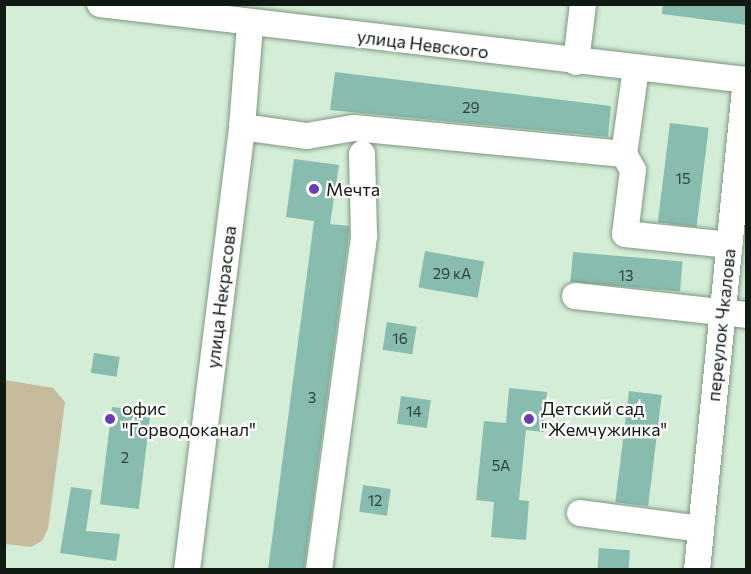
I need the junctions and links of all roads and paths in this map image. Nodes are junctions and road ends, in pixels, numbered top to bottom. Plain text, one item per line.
1 (100, 4) edge
2 (583, 4) edge
3 (226, 13) edge
4 (250, 25) junction
5 (576, 62) junction
6 (636, 69) junction
7 (746, 80) edge
8 (242, 127) junction
9 (378, 131) junction
10 (307, 136) junction
11 (362, 154) junction
12 (624, 154) junction
13 (729, 245) junction
14 (575, 296) dead end
15 (721, 312) junction
16 (747, 315) edge
17 (580, 513) dead end
18 (701, 529) junction
19 (187, 570) edge
20 (320, 570) edge
21 (697, 570) edge

1 - 3 street, улица Невского
2 - 5 street
3 - 4 street, улица Невского
4 - 5 street, улица Невского
4 - 8 street, улица Некрасова
5 - 6 street, улица Невского
6 - 7 street, улица Невского
6 - 12 street
7 - 13 street, переулок Чкалова
8 - 10 street
8 - 19 street, улица Некрасова
9 - 10 street
9 - 11 street
9 - 12 street
10 - 11 street
11 - 20 street
12 - 13 street
13 - 15 street, переулок Чкалова
14 - 15 street
15 - 16 street
15 - 18 street, переулок Чкалова
17 - 18 street
18 - 21 street, переулок Чкалова

